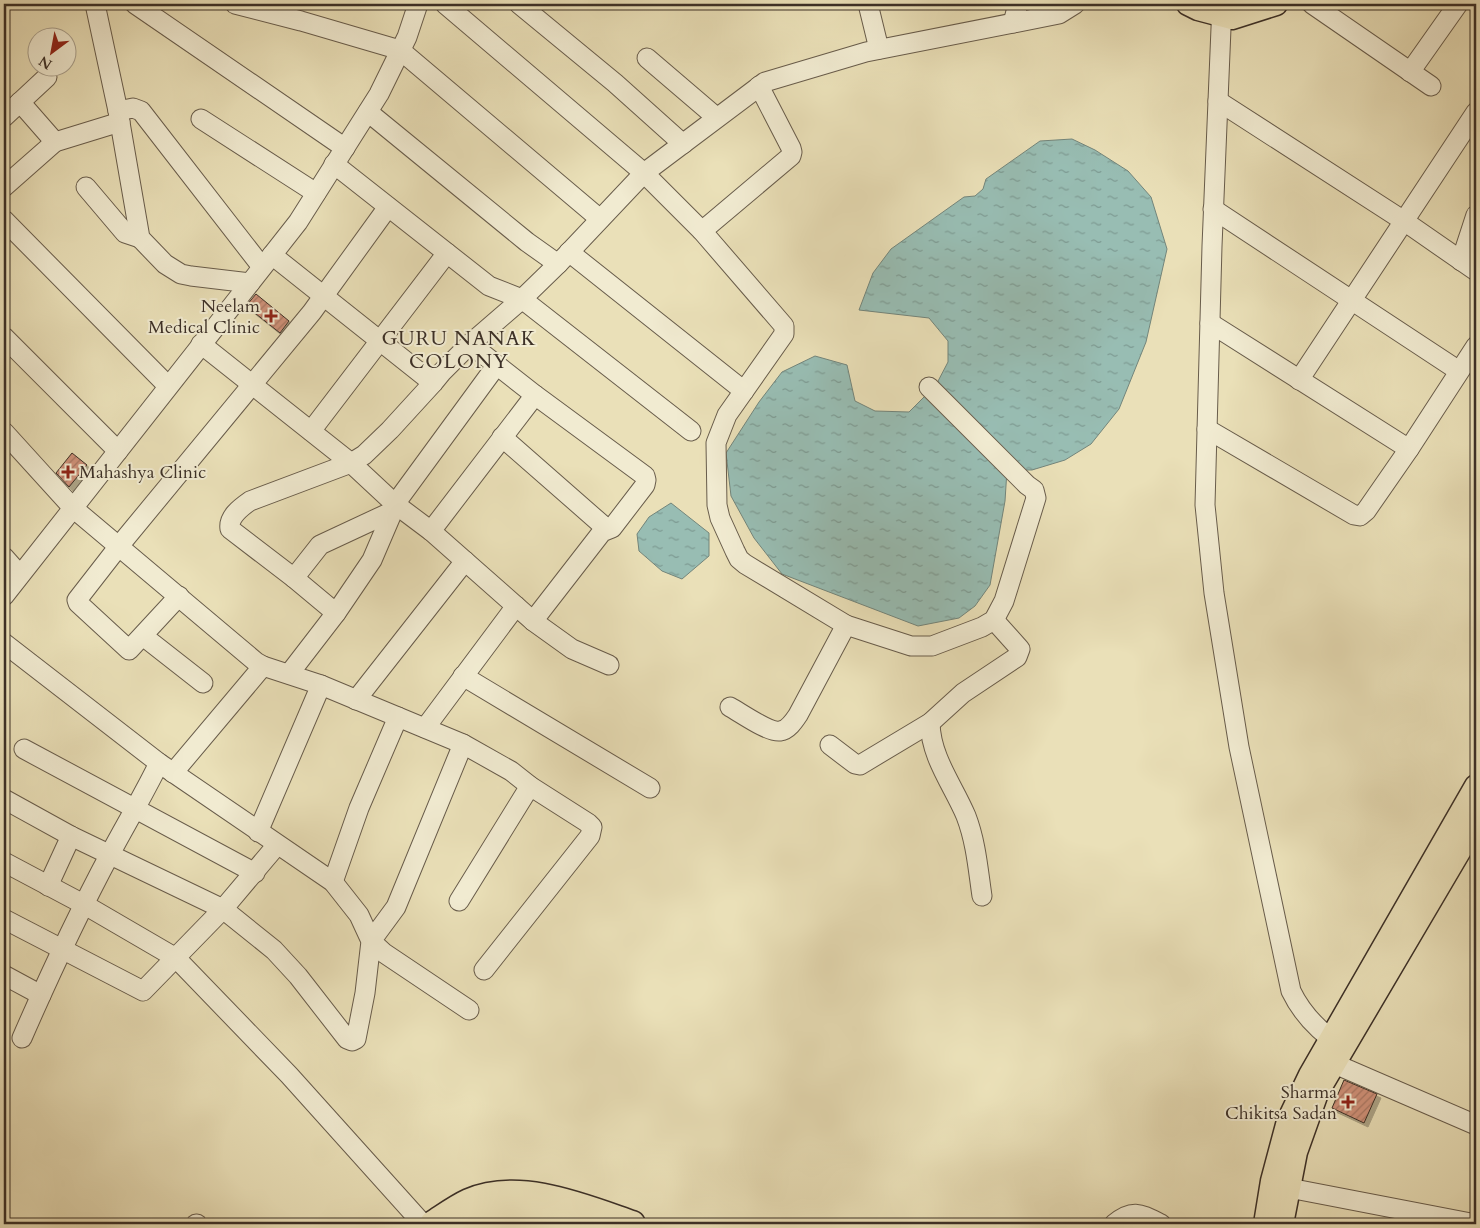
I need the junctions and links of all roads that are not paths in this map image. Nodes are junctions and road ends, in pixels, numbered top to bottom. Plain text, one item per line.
1 (96, 4) edge
2 (135, 4) edge
3 (234, 4) edge
4 (418, 4) edge
5 (445, 4) edge
6 (519, 4) edge
7 (868, 4) edge
8 (1018, 4) edge
9 (1075, 4) edge
10 (1188, 4) edge
11 (1276, 4) edge
12 (1312, 4) edge
13 (1458, 4) edge
14 (1222, 9) edge
15 (303, 12) edge
16 (1013, 23) junction
17 (880, 49) junction
18 (400, 50) junction
19 (646, 58) dead end
20 (1410, 72) junction
21 (46, 78) edge
22 (759, 86) junction
23 (1431, 86) dead end
24 (1218, 101) junction
25 (20, 102) junction
26 (368, 112) junction
27 (1476, 112) edge
28 (4, 117) edge
29 (119, 117) junction
30 (716, 117) junction
31 (201, 119) dead end
32 (55, 142) junction
33 (683, 144) junction
34 (345, 148) junction
35 (334, 164) junction
36 (644, 173) junction
37 (4, 186) edge
38 (86, 187) dead end
39 (316, 193) junction
40 (388, 207) junction
41 (1214, 209) junction
42 (1476, 215) edge
43 (600, 218) junction
44 (4, 220) edge
45 (1404, 222) junction
46 (702, 231) junction
47 (140, 238) junction
48 (447, 253) junction
49 (564, 258) junction
50 (267, 261) junction
51 (1468, 266) edge
52 (250, 283) junction
53 (324, 297) junction
54 (522, 298) junction
55 (1352, 300) junction
56 (1210, 323) junction
57 (4, 337) edge
58 (380, 341) junction
59 (201, 344) junction
60 (470, 344) junction
61 (1476, 346) edge
62 (496, 366) junction
63 (1459, 371) junction
64 (1299, 380) junction
65 (434, 384) junction
66 (252, 385) junction
67 (168, 386) junction
68 (929, 387) dead end
69 (744, 391) junction
70 (535, 396) junction
71 (1207, 429) junction
72 (311, 431) junction
73 (691, 431) dead end
74 (4, 432) edge
75 (502, 437) junction
76 (1410, 449) junction
77 (118, 451) junction
78 (351, 463) junction
79 (394, 507) junction
80 (73, 508) junction
81 (607, 529) junction
82 (431, 531) junction
83 (120, 546) junction
84 (4, 557) edge
85 (465, 561) junction
86 (20, 575) junction
87 (294, 578) junction
88 (4, 596) edge
89 (179, 596) junction
90 (516, 606) junction
91 (336, 613) junction
92 (994, 620) junction
93 (533, 621) junction
94 (846, 625) junction
95 (143, 636) junction
96 (4, 643) edge
97 (609, 665) dead end
98 (263, 666) junction
99 (290, 674) junction
100 (463, 676) junction
101 (203, 683) dead end
102 (321, 685) junction
103 (356, 700) junction
104 (730, 707) dead end
105 (398, 716) junction
106 (930, 723) junction
107 (425, 728) junction
108 (463, 744) junction
109 (830, 745) dead end
110 (24, 749) dead end
111 (166, 768) junction
112 (530, 786) junction
113 (1476, 786) edge
114 (650, 788) dead end
115 (4, 799) edge
116 (136, 808) junction
117 (1476, 822) edge
118 (258, 832) junction
119 (71, 836) junction
120 (277, 845) junction
121 (110, 854) junction
122 (4, 862) edge
123 (255, 873) junction
124 (333, 882) junction
125 (48, 886) junction
126 (982, 896) dead end
127 (459, 901) dead end
128 (85, 905) junction
129 (223, 909) junction
130 (4, 919) edge
131 (371, 941) junction
132 (63, 950) junction
133 (176, 958) junction
134 (484, 970) dead end
135 (4, 975) edge
136 (41, 995) junction
137 (469, 1010) dead end
138 (22, 1038) dead end
139 (1332, 1052) junction
140 (1476, 1125) edge
141 (1289, 1188) junction
142 (1388, 1216) edge
143 (423, 1224) edge
144 (433, 1224) edge
145 (471, 1224) edge
146 (564, 1224) edge
147 (632, 1224) edge
148 (1114, 1224) edge
149 (1162, 1224) edge
150 (1265, 1224) edge
151 (1282, 1224) edge
152 (1476, 1224) edge

1 - 29 street
2 - 34 street
3 - 15 street
4 - 18 street
5 - 36 street
6 - 33 street
7 - 17 street
8 - 16 street
9 - 16 street
10 - 14 main road
11 - 14 main road
12 - 20 street
13 - 20 street
14 - 24 street
15 - 18 street
16 - 17 street
17 - 22 street
18 - 26 street
18 - 43 street
19 - 30 street
20 - 23 street
21 - 25 street
22 - 30 street
22 - 46 street
24 - 41 street
24 - 45 street
25 - 28 street
25 - 32 street
26 - 34 street
26 - 49 street
27 - 45 street
29 - 32 street
29 - 47 street
29 - 50 street
30 - 33 street
31 - 39 street
32 - 37 street
33 - 36 street
34 - 35 street
35 - 39 street
35 - 40 street
36 - 43 street
36 - 46 street
38 - 47 street
39 - 50 street
40 - 48 street
40 - 53 street
41 - 55 street
41 - 56 street
42 - 51 street
43 - 49 street
44 - 67 street
45 - 51 street
45 - 55 street
46 - 69 street
47 - 52 street
48 - 54 street
48 - 58 street
49 - 54 street
49 - 69 street
50 - 52 street
50 - 53 street
52 - 59 street
53 - 58 street
53 - 66 street
54 - 60 street
54 - 73 street
55 - 63 street
55 - 64 street
56 - 64 street
56 - 71 street
57 - 77 street
58 - 65 street
58 - 72 street
59 - 66 street
59 - 67 street
60 - 62 street
60 - 65 street
61 - 63 street
62 - 70 street
62 - 79 street
63 - 76 street
64 - 76 street
65 - 78 street
66 - 72 street
66 - 83 street
67 - 77 street
68 - 92 street
69 - 94 street
70 - 75 street
70 - 81 street
71 - 76 street
71 - 139 street
72 - 78 street
74 - 80 street
75 - 81 street
75 - 82 street
77 - 80 street
78 - 79 street
78 - 87 street
79 - 82 street
79 - 87 street
79 - 91 street
80 - 83 street
80 - 86 street
81 - 93 street
82 - 85 street
83 - 89 street
83 - 95 street
84 - 86 street
85 - 90 street
85 - 103 street
86 - 88 street
87 - 91 street
89 - 95 street
89 - 98 street
90 - 93 street
90 - 100 street
91 - 99 street
92 - 94 street
92 - 106 street
93 - 97 street
94 - 104 street
95 - 101 street
96 - 111 street
98 - 99 street
98 - 111 street
99 - 102 street
100 - 107 street
100 - 114 street
102 - 103 street
102 - 118 street
103 - 105 street
105 - 107 street
105 - 124 street
106 - 109 street
106 - 126 street
107 - 108 street
108 - 112 street
108 - 131 street
110 - 116 street
111 - 116 street
111 - 118 street
112 - 127 street
112 - 134 street
113 - 139 main road
115 - 119 street
116 - 121 street
116 - 123 street
117 - 139 main road
118 - 120 street
119 - 121 street
119 - 125 street
120 - 123 street
120 - 124 street
121 - 128 street
121 - 129 street
122 - 125 street
123 - 129 street
124 - 131 street
125 - 128 street
128 - 132 street
128 - 133 street
129 - 131 street
129 - 133 street
130 - 132 street
131 - 137 street
132 - 133 street
132 - 136 street
133 - 143 street
135 - 136 street
136 - 138 street
139 - 140 street
139 - 141 main road
139 - 150 main road
141 - 142 street
141 - 151 main road
142 - 152 street
144 - 147 highway
145 - 146 highway
148 - 149 street

